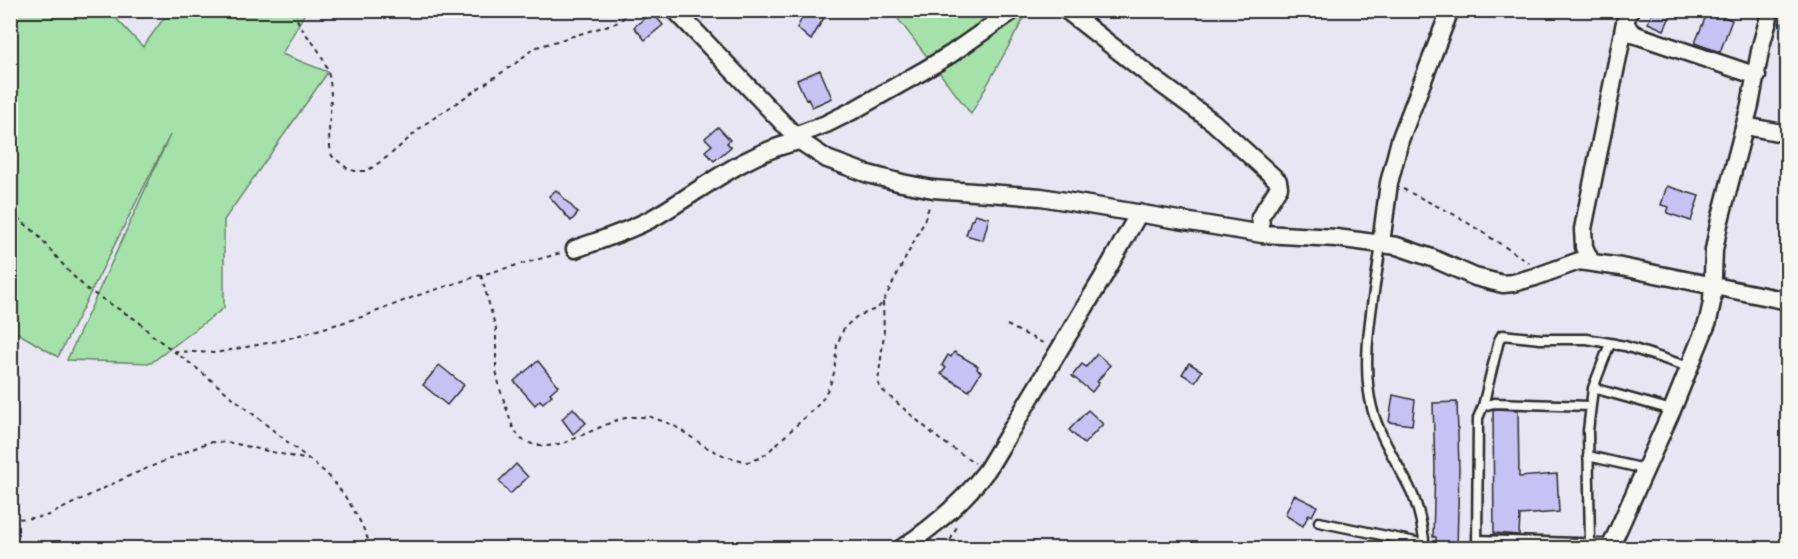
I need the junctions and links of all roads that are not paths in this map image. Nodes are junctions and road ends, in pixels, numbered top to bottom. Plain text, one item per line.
1 (675, 10) edge
2 (1014, 10) edge
3 (1066, 10) edge
4 (1450, 10) edge
5 (1771, 10) edge
6 (1628, 16) edge
7 (1756, 76) junction
8 (1745, 126) junction
9 (1788, 134) edge
10 (798, 139) junction
11 (1139, 213) junction
12 (1262, 234) junction
13 (1381, 243) junction
14 (575, 249) road end
15 (1591, 262) junction
16 (1712, 286) junction
17 (1788, 301) edge
18 (1615, 344) junction
19 (1689, 367) junction
20 (1593, 388) junction
21 (1484, 406) junction
22 (1591, 406) junction
23 (1672, 410) junction
24 (1588, 456) junction
25 (1645, 470) junction
26 (1319, 522) dead end
27 (1477, 544) edge
28 (1590, 544) junction
29 (1611, 546) edge
30 (1425, 547) edge
31 (902, 549) edge

1 - 10 street
2 - 10 street
3 - 12 street
4 - 13 street
5 - 7 street
6 - 7 street
6 - 15 street
7 - 8 street
8 - 9 street
8 - 16 street
10 - 11 street
10 - 14 street
11 - 12 street
11 - 31 street
12 - 13 street
13 - 15 street
13 - 30 lane
15 - 16 street
16 - 17 street
16 - 19 street
18 - 19 lane
18 - 20 lane
18 - 21 lane
19 - 23 street
20 - 22 lane
20 - 23 lane
21 - 22 lane
21 - 27 lane
22 - 24 lane
23 - 25 street
24 - 25 lane
24 - 28 lane
25 - 29 street
26 - 30 lane
27 - 28 lane
28 - 29 lane

